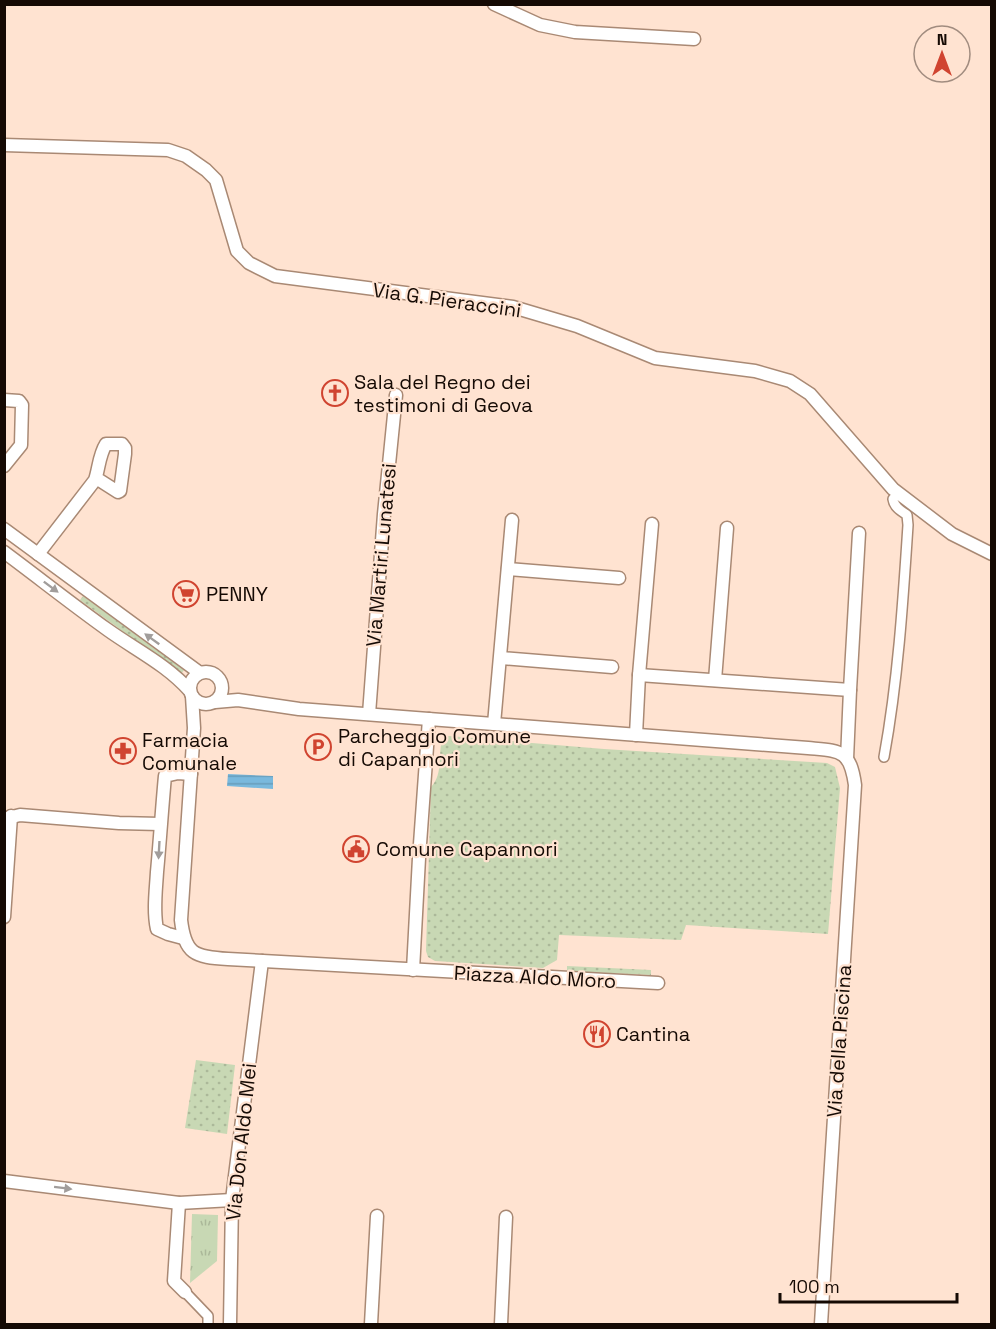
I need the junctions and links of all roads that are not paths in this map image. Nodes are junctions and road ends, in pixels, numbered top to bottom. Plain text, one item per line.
1 (494, 4) edge
2 (694, 39) dead end
3 (4, 145) edge
4 (396, 395) dead end
5 (4, 400) edge
6 (4, 466) edge
7 (96, 478) dead end
8 (899, 493) junction
9 (512, 519) dead end
10 (652, 524) dead end
11 (727, 528) dead end
12 (4, 529) edge
13 (859, 533) dead end
14 (4, 552) edge
15 (38, 554) junction
16 (992, 554) edge
17 (508, 569) junction
18 (619, 578) dead end
19 (501, 658) junction
20 (612, 667) dead end
21 (200, 673) junction
22 (639, 675) junction
23 (715, 680) junction
24 (221, 684) junction
25 (850, 690) junction
26 (191, 693) junction
27 (251, 702) junction
28 (212, 703) junction
29 (369, 714) junction
30 (429, 719) junction
31 (494, 724) junction
32 (194, 728) junction
33 (636, 735) junction
34 (884, 756) dead end
35 (847, 759) junction
36 (191, 774) junction
37 (8, 818) edge
38 (160, 824) junction
39 (4, 917) edge
40 (183, 938) junction
41 (262, 961) junction
42 (413, 970) junction
43 (658, 984) dead end
44 (4, 1181) edge
45 (232, 1200) junction
46 (179, 1203) junction
47 (377, 1216) dead end
48 (506, 1217) dead end
49 (185, 1292) joint
50 (208, 1324) edge
51 (230, 1324) edge
52 (371, 1324) edge
53 (501, 1324) edge
54 (821, 1324) edge

1 - 2 street
3 - 8 street, Via G. Pieraccini
4 - 29 street, Via Martiri Lunatesi
5 - 6 street
7 - 15 street
8 - 16 street, Via G. Pieraccini
8 - 34 street
9 - 17 street
10 - 22 street
11 - 23 street
12 - 15 street
13 - 25 street
14 -> 26 street
21 -> 15 street
17 - 18 street
17 - 19 street
19 - 20 street
19 - 31 street
21 - 24 street
21 - 26 street
22 - 23 street
22 - 33 street
23 - 25 street
24 - 27 street
24 - 28 street
25 - 35 street
26 - 28 street
26 - 32 street
27 - 28 street
27 - 29 street
28 - 32 street
29 - 30 street
30 - 31 street
30 - 42 street
31 - 33 street
32 - 36 street
33 - 35 street
35 - 54 street, Via della Piscina
36 - 38 street, Piazza Aldo Moro
36 - 40 street
37 - 38 street
37 - 39 street
38 -> 40 street, Piazza Aldo Moro
40 - 41 street, Piazza Aldo Moro
41 - 42 street, Piazza Aldo Moro
41 - 45 street, Via Don Aldo Mei
42 - 43 street, Piazza Aldo Moro
44 -> 46 street
45 - 46 street
45 - 51 street, Via Don Aldo Mei
46 - 49 street
47 - 52 street
48 - 53 street
49 - 50 street

